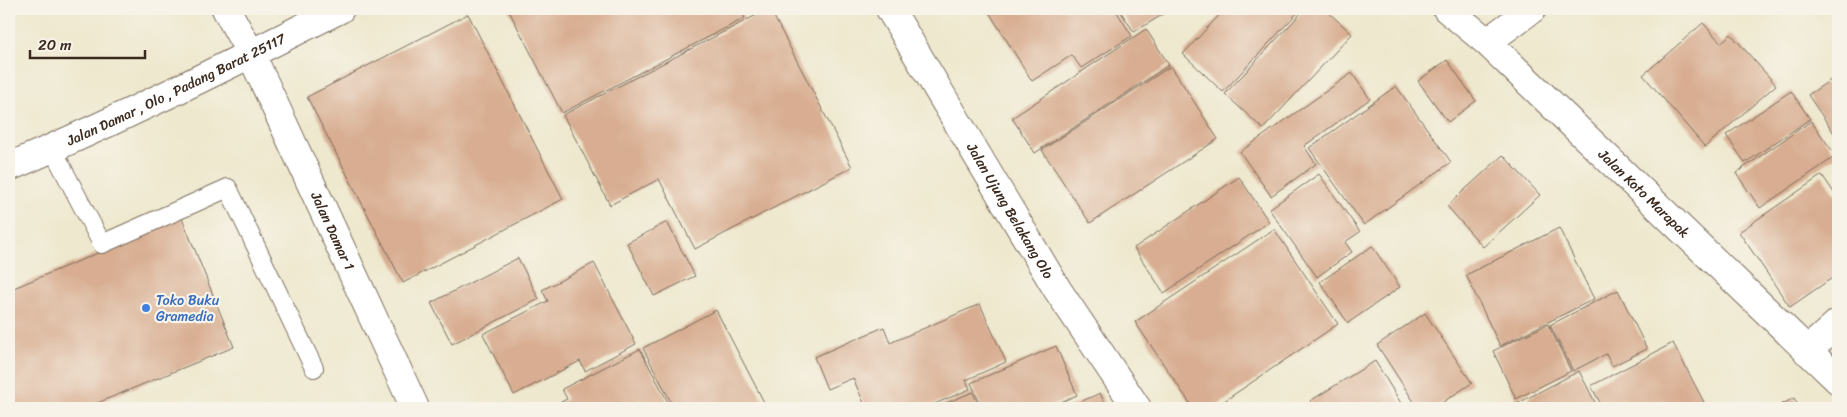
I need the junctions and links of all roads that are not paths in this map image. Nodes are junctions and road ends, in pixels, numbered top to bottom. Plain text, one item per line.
1 (226, 9) edge
2 (340, 9) edge
3 (890, 9) edge
4 (1448, 9) edge
5 (1532, 9) edge
6 (1487, 42) junction
7 (251, 54) junction
8 (52, 148) junction
9 (9, 167) edge
10 (1838, 322) edge
11 (1807, 351) junction
12 (314, 368) dead end
13 (1838, 380) edge
14 (415, 408) edge
15 (1137, 408) edge

1 - 7 street, Jalan Damar 1
2 - 7 street, Jalan Damar , Olo , Padang Barat 25117
3 - 15 street, Jalan Ujung Belakang Olo
4 - 6 street, Jalan Koto Marapak
5 - 6 street
6 - 11 street, Jalan Koto Marapak
7 - 8 street, Jalan Damar , Olo , Padang Barat 25117
7 - 14 street, Jalan Damar 1
8 - 9 street, Jalan Damar , Olo , Padang Barat 25117
8 - 12 lane
10 - 11 street
11 - 13 street, Jalan Koto Marapak

